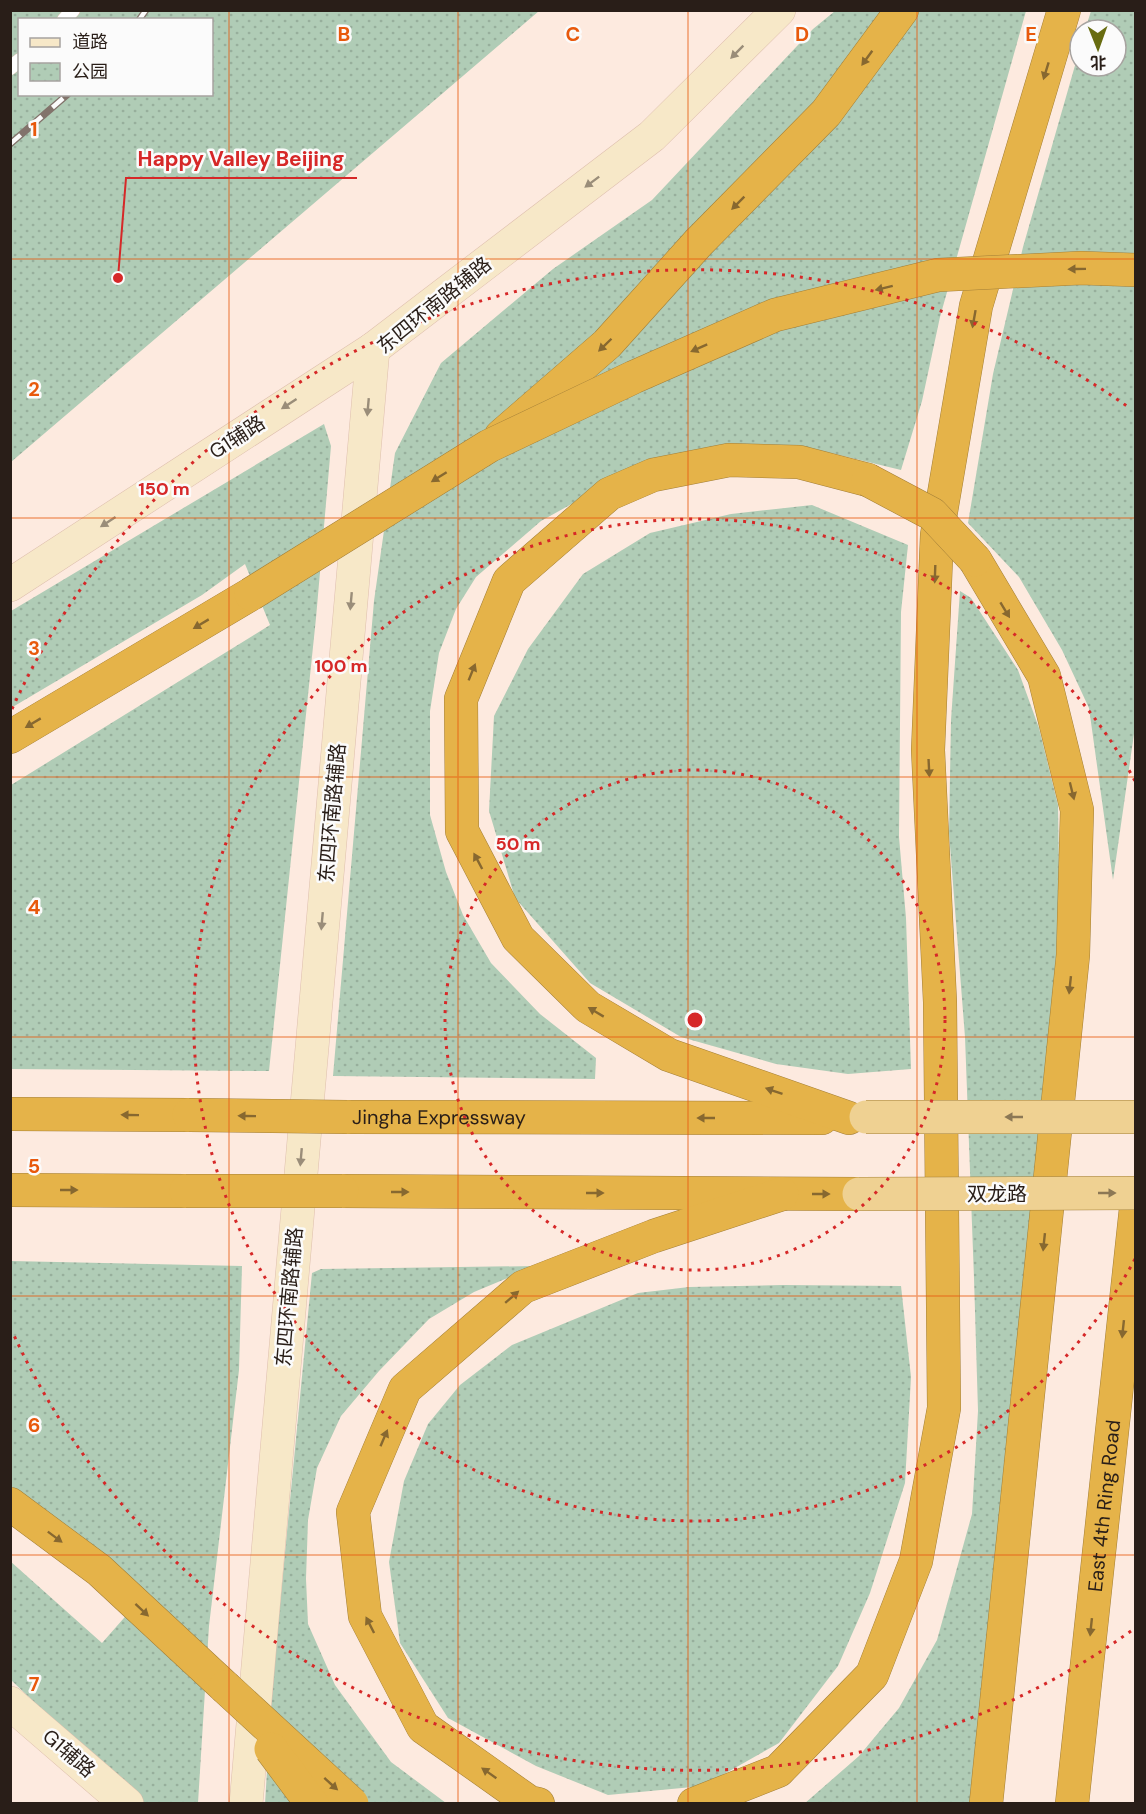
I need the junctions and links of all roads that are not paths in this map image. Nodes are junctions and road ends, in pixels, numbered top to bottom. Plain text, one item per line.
1 (778, 10) edge
2 (902, 10) edge
3 (1063, 13) edge
4 (1136, 270) edge
5 (373, 349) junction
6 (489, 446) junction
7 (10, 585) edge
8 (10, 737) edge
9 (10, 1114) edge
10 (1136, 1117) edge
11 (857, 1118) junction
12 (10, 1190) edge
13 (1136, 1193) edge
14 (782, 1194) junction
15 (859, 1194) joint
16 (1136, 1208) edge
17 (10, 1504) edge
18 (225, 1687) junction
19 (10, 1703) edge
20 (127, 1803) edge
21 (246, 1803) edge
22 (312, 1803) edge
23 (352, 1803) edge
24 (538, 1803) edge
25 (694, 1803) edge
26 (986, 1803) edge
27 (1072, 1803) edge

1 -> 5 main road, 东四环南路辅路
2 -> 6 highway, bridge
3 -> 25 highway
4 -> 6 highway, bridge
5 -> 7 main road, G1辅路
5 -> 21 main road, 东四环南路辅路
6 -> 8 highway, bridge
11 -> 9 highway, Jingha Expressway, bridge
10 -> 11 main road, bridge
11 -> 26 highway, bridge
12 -> 14 highway, bridge
15 -> 13 main road, 双龙路, bridge
14 -> 15 highway
24 -> 14 highway
16 -> 27 highway, East 4th Ring Road
17 -> 18 highway
18 - 22 highway, bridge
18 -> 23 highway, bridge
19 - 20 main road, G1辅路

